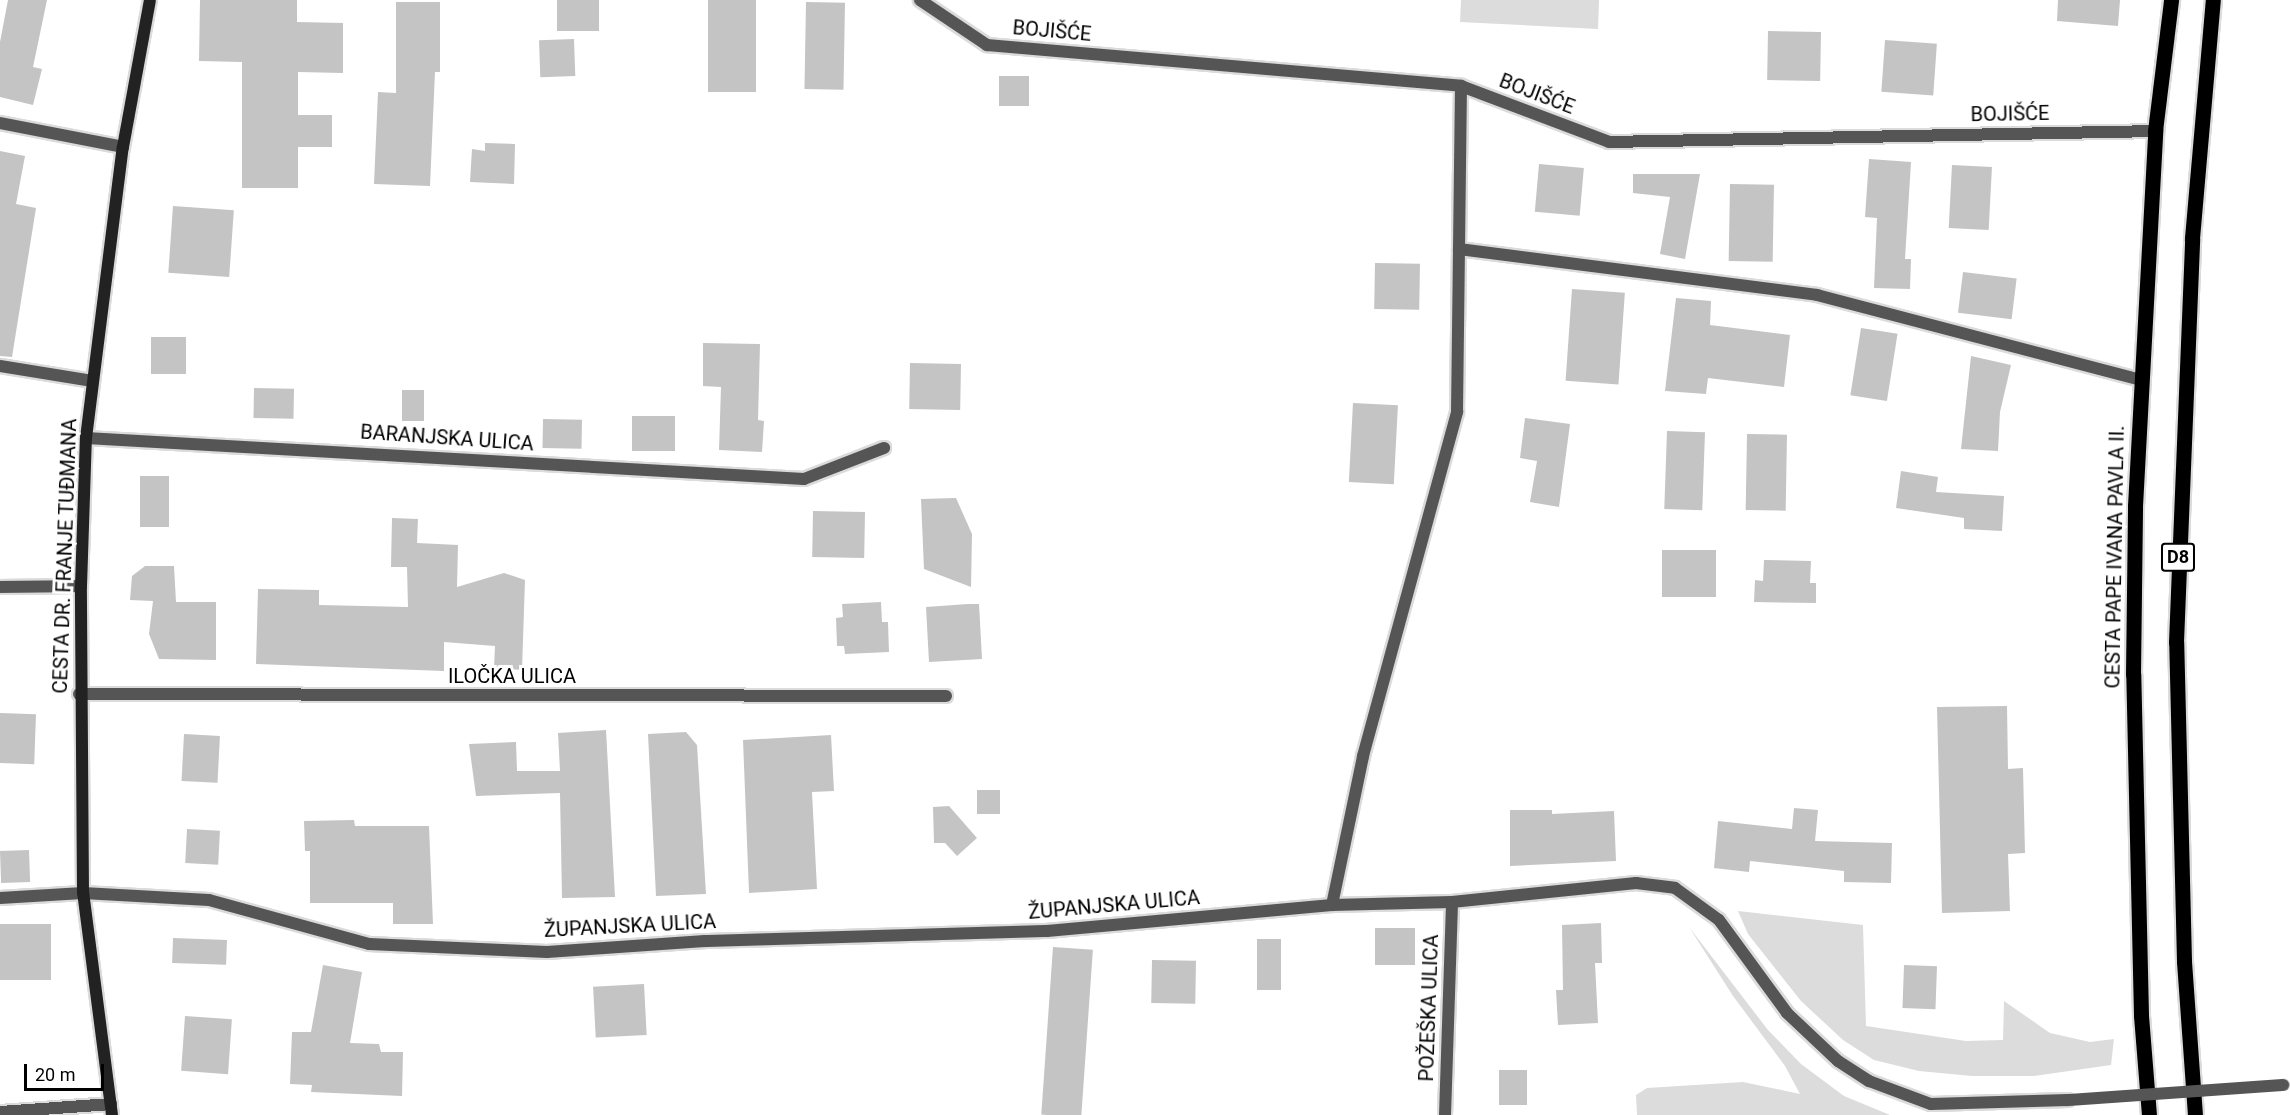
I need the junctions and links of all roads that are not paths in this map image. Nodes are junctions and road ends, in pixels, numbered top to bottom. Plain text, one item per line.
1 (150, 0) edge
2 (920, 0) edge
3 (2171, 0) edge
4 (2213, 0) edge
5 (1461, 86) junction
6 (0, 123) edge
7 (2155, 131) junction
8 (123, 147) junction
9 (1459, 249) junction
10 (0, 366) edge
11 (2140, 380) junction
12 (93, 381) junction
13 (86, 438) junction
14 (884, 448) dead end
15 (0, 586) edge
16 (81, 586) junction
17 (79, 694) junction
18 (946, 696) dead end
19 (83, 893) junction
20 (0, 898) edge
21 (1452, 902) junction
22 (1332, 905) junction
23 (2287, 1085) edge
24 (112, 1110) edge
25 (0, 1112) edge
26 (1445, 1115) edge
27 (2149, 1115) edge
28 (2195, 1115) edge

1 - 8 main road, CESTA DR. FRANJE TUĐMANA
2 - 5 street, BOJIŠĆE
3 - 7 main road, CESTA PAPE IVANA PAVLA II. / D8
4 - 28 main road, D8
5 - 7 street, BOJIŠĆE
5 - 9 street
6 - 8 street
7 - 11 main road, CESTA PAPE IVANA PAVLA II. / D8
8 - 12 main road, CESTA DR. FRANJE TUĐMANA
9 - 11 street
9 - 22 street
10 - 12 street
11 - 27 main road, CESTA PAPE IVANA PAVLA II. / D8
12 - 13 main road, CESTA DR. FRANJE TUĐMANA
13 - 14 street, BARANJSKA ULICA
13 - 16 main road, CESTA DR. FRANJE TUĐMANA
15 - 16 street
16 - 17 main road, CESTA DR. FRANJE TUĐMANA
17 - 18 street, ILOČKA ULICA
17 - 19 main road, CESTA DR. FRANJE TUĐMANA
19 - 20 street, ŽUPANJSKA ULICA
19 - 22 street, ŽUPANJSKA ULICA
19 - 24 main road, CESTA DR. FRANJE TUĐMANA
21 - 22 street, ŽUPANJSKA ULICA
21 - 23 street, ŽUPANJSKA ULICA, bridge
21 - 26 street, POŽEŠKA ULICA
24 - 25 street

